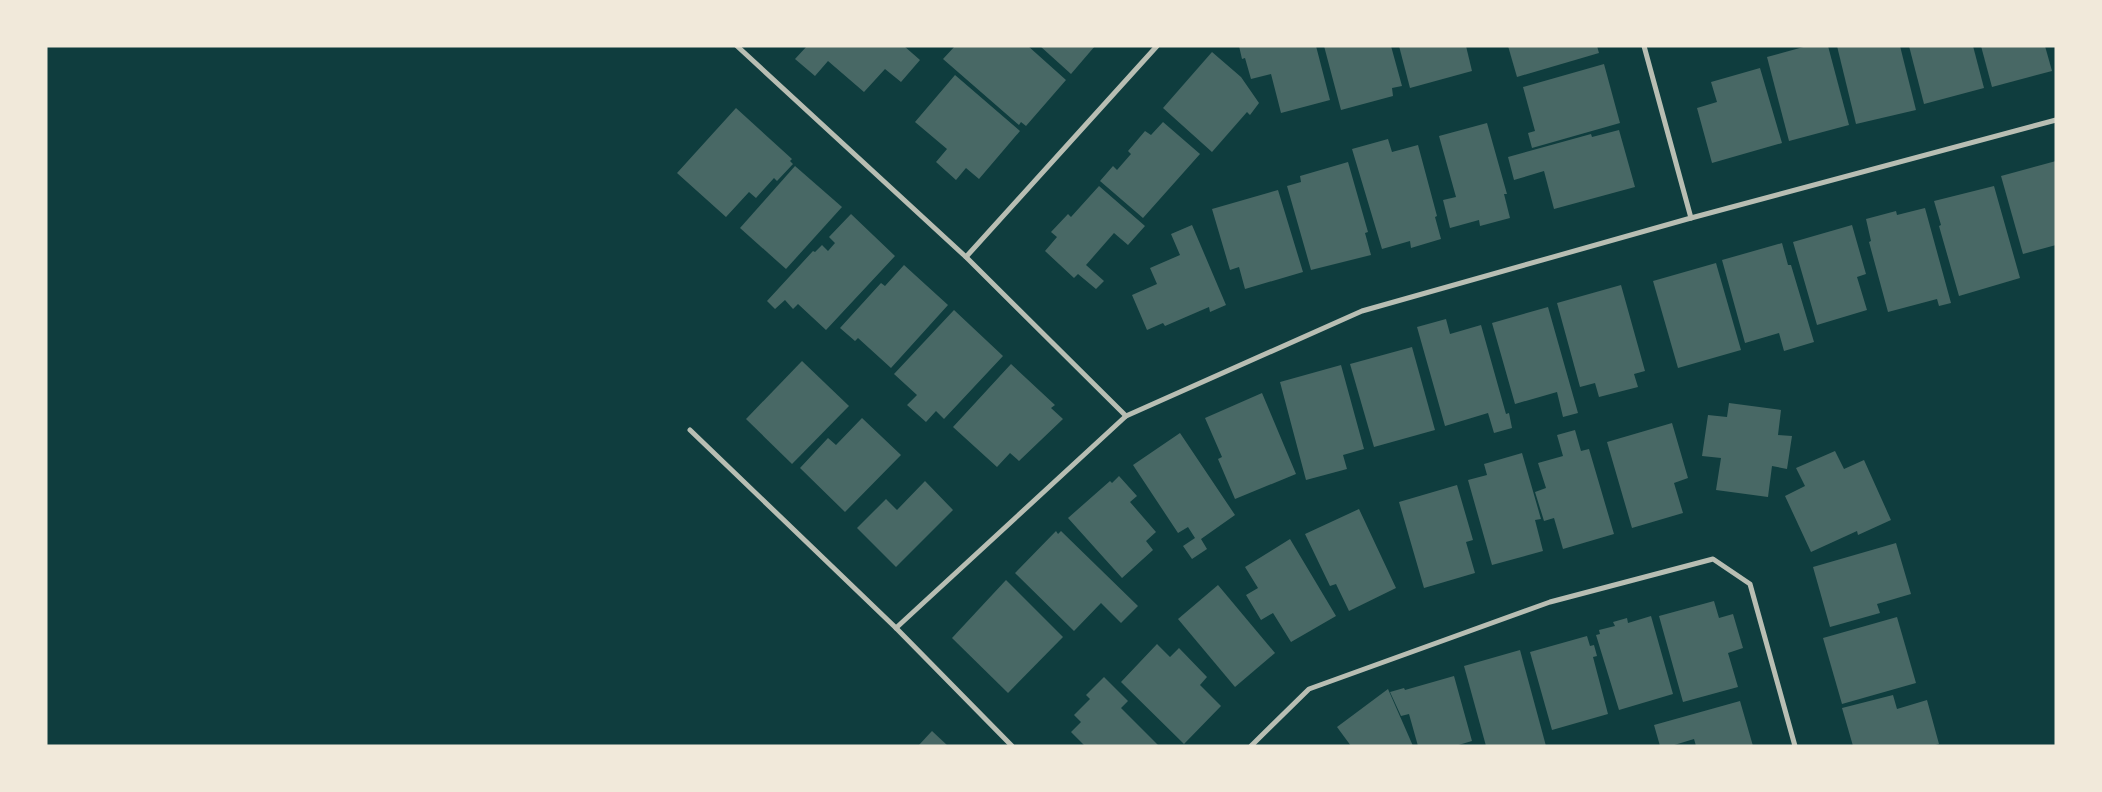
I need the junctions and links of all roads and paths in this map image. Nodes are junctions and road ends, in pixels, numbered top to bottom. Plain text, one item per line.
1 (1157, 46) edge
2 (1644, 46) edge
3 (736, 47) edge
4 (2056, 120) edge
5 (1691, 218) junction
6 (966, 258) junction
7 (1126, 416) junction
8 (690, 430) dead end
9 (896, 628) junction
10 (1012, 746) edge
11 (1251, 746) edge
12 (1795, 746) edge

1 - 6 street
2 - 5 street
3 - 6 street
4 - 5 street
5 - 7 street
6 - 7 street
7 - 9 street
8 - 9 street
9 - 10 street
11 - 12 street

